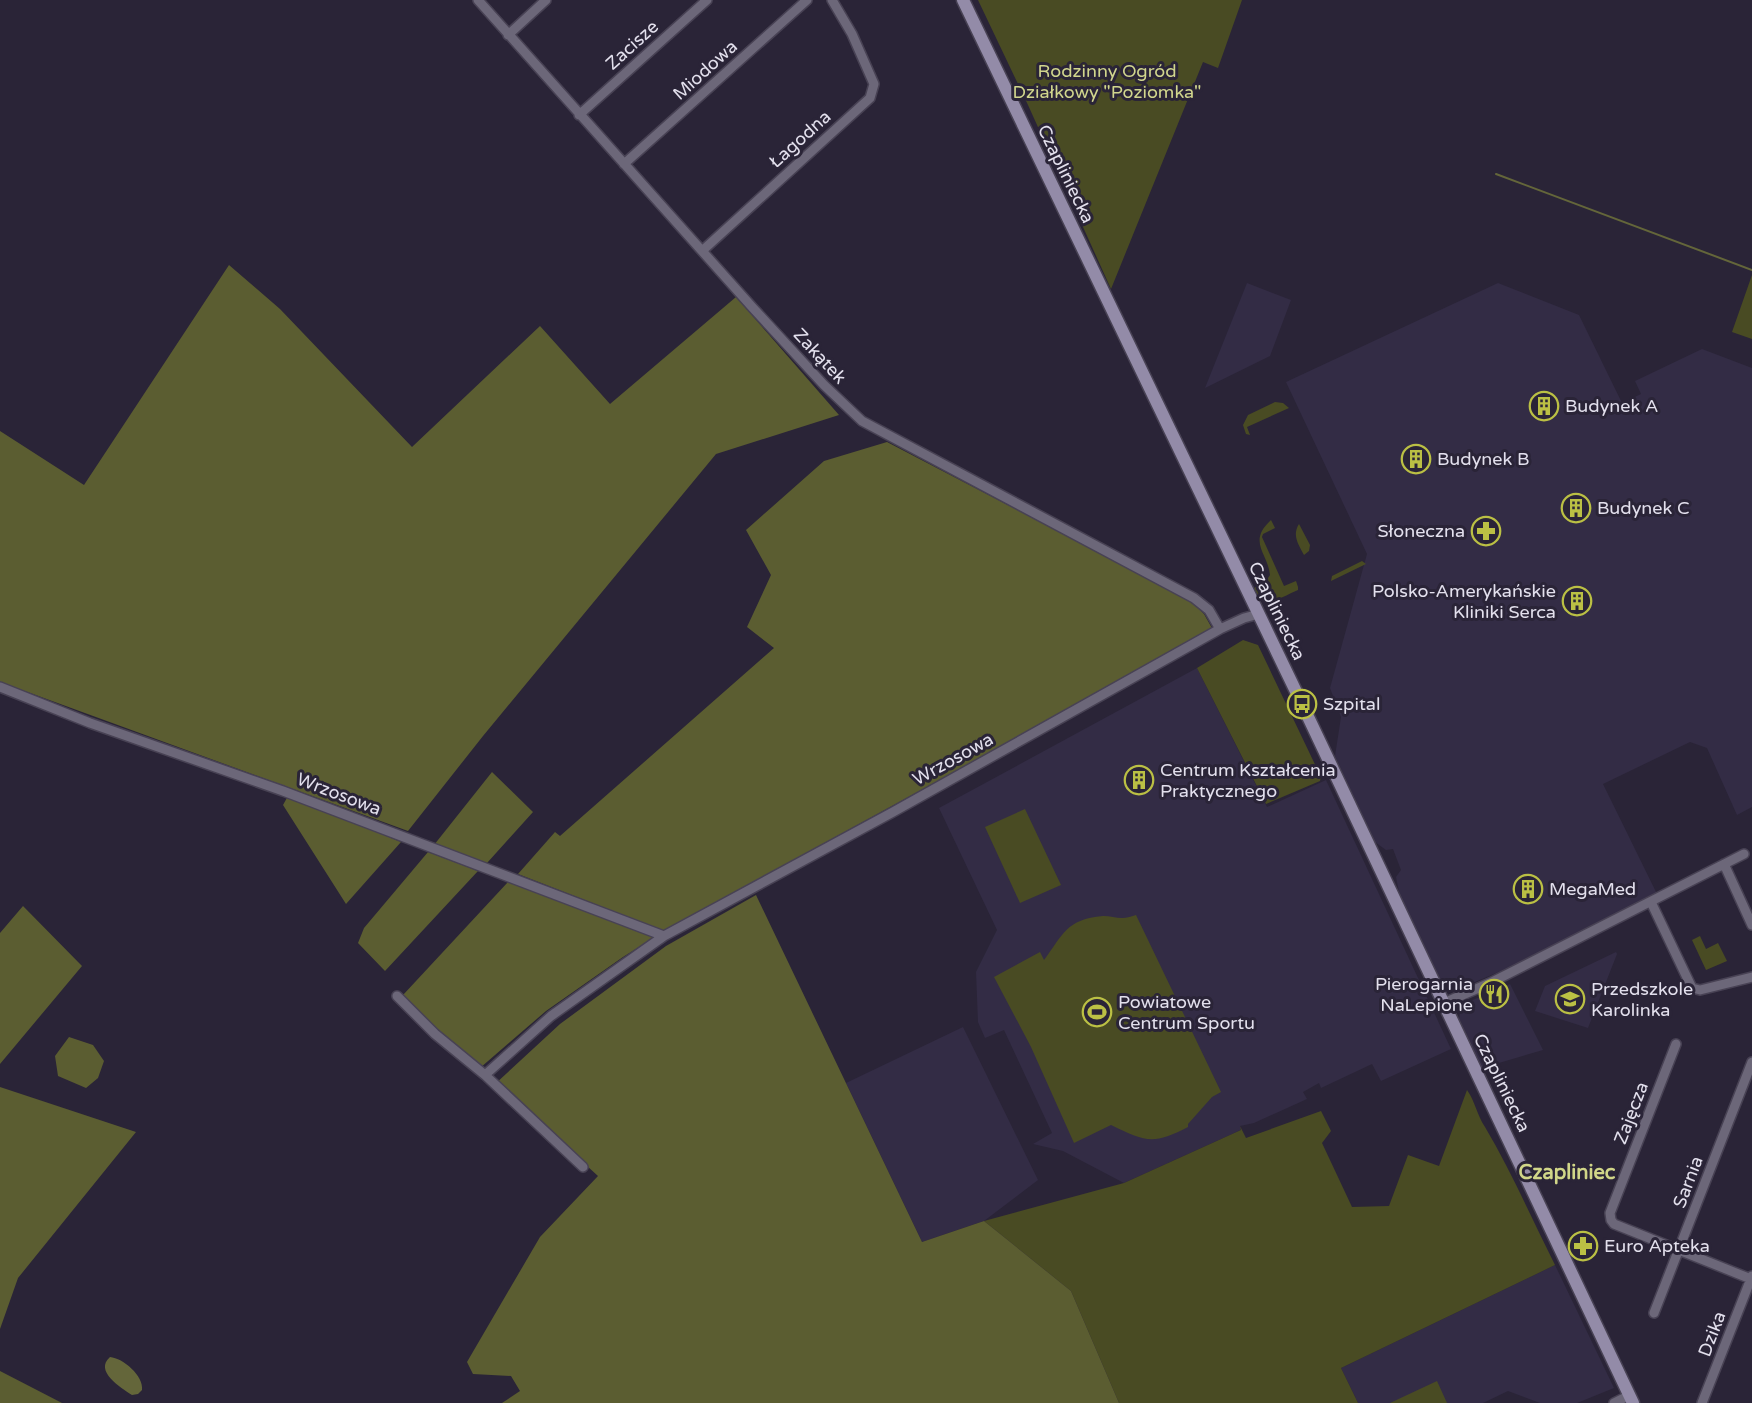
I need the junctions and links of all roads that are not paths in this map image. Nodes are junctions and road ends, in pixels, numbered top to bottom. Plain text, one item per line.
1 (478, 0) edge
2 (546, 0) edge
3 (707, 0) edge
4 (807, 0) edge
5 (832, 0) edge
6 (963, 0) edge
7 (508, 35) junction
8 (579, 115) junction
9 (624, 164) junction
10 (702, 251) junction
11 (1259, 614) junction
12 (1220, 630) junction
13 (0, 687) edge
14 (1744, 854) dead end
15 (1724, 864) junction
16 (1651, 902) junction
17 (1752, 925) edge
18 (664, 936) junction
19 (1752, 977) edge
20 (397, 996) dead end
21 (1444, 1003) junction
22 (1676, 1044) dead end
23 (1752, 1062) edge
24 (485, 1075) junction
25 (583, 1167) dead end
26 (1679, 1251) junction
27 (1751, 1278) edge
28 (1654, 1313) dead end
29 (1631, 1399) edge
30 (1614, 1403) edge
31 (1702, 1403) edge

1 - 7 street, Zakątek
2 - 7 street
3 - 8 street, Zacisze
4 - 9 street, Miodowa
5 - 10 street, Łagodna
6 - 11 main road, Czapliniecka
7 - 8 street, Zakątek
8 - 9 street, Zakątek
9 - 10 street, Zakątek
10 - 12 street, Zakątek
11 - 12 street, Wrzosowa
11 - 21 main road, Czapliniecka
12 - 18 street, Wrzosowa
13 - 18 street, Wrzosowa
14 - 15 street
15 - 16 street
15 - 17 street
16 - 19 street
16 - 21 street
18 - 24 street, Wrzosowa
20 - 24 street
21 - 29 main road, Czapliniecka
22 - 26 street, Zajęcza
23 - 26 street, Sarnia
24 - 25 street
26 - 27 street, Zajęcza
26 - 28 street, Sarnia
27 - 31 street, Dzika
29 - 30 street

